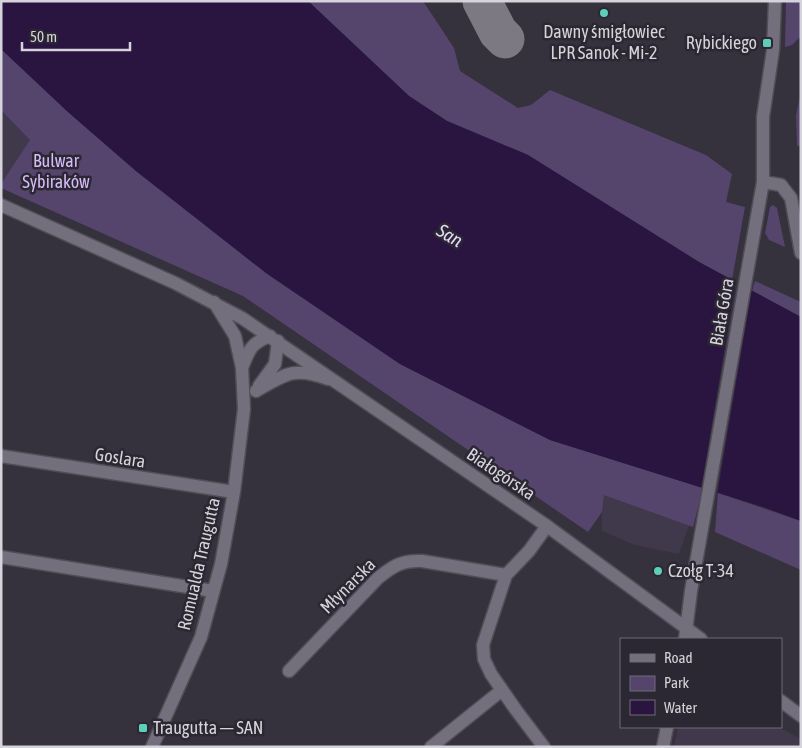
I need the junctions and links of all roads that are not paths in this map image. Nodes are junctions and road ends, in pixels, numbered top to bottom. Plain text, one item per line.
1 (775, 1) edge
2 (763, 182) junction
3 (1, 205) edge
4 (801, 253) edge
5 (214, 302) junction
6 (274, 338) junction
7 (242, 368) junction
8 (338, 382) junction
9 (256, 391) junction
10 (244, 409) junction
11 (1, 456) edge
12 (234, 492) junction
13 (547, 526) junction
14 (1, 557) edge
15 (506, 574) junction
16 (213, 590) junction
17 (686, 634) edge
18 (699, 638) edge
19 (289, 671) dead end
20 (502, 690) junction
21 (782, 702) edge
22 (801, 716) edge
23 (667, 728) edge
24 (152, 747) edge
25 (431, 747) edge
26 (544, 747) edge
27 (663, 747) edge

1 - 2 street, Biała Góra
2 - 4 street
2 - 17 street, Biała Góra
3 - 5 street
5 - 6 street
5 - 7 street, Romualda Traugutta
6 - 7 street, Romualda Traugutta
6 - 8 street, Białogórska
6 - 9 street, Romualda Traugutta
7 - 10 street, Romualda Traugutta
8 - 9 street, Romualda Traugutta
8 - 13 street, Białogórska
9 - 10 street, Romualda Traugutta
10 - 12 street, Romualda Traugutta
11 - 12 street, Goslara
12 - 16 street, Romualda Traugutta
13 - 15 street
13 - 17 street, Białogórska
14 - 16 street
15 - 19 street, Młynarska
15 - 20 street
16 - 24 street, Romualda Traugutta
17 - 18 street, Białogórska
20 - 25 street
20 - 26 street
21 - 22 street
23 - 27 street

